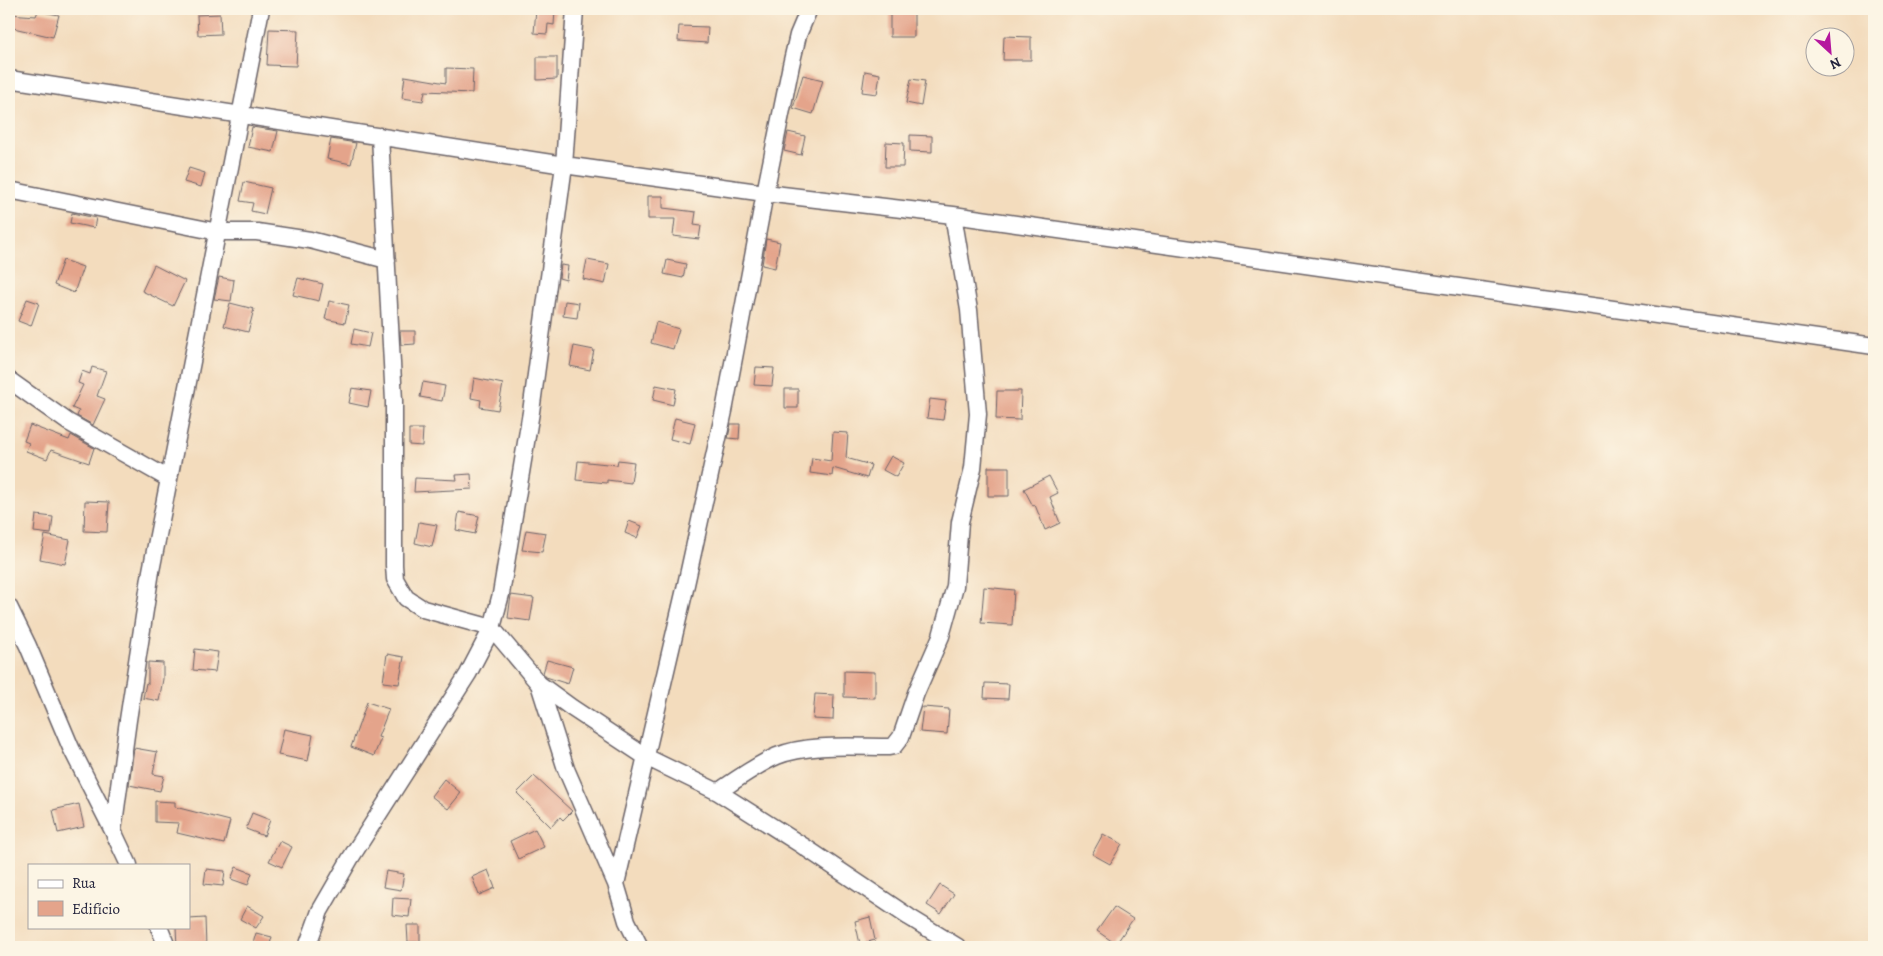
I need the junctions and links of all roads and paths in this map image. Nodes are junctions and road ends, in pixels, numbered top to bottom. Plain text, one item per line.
1 (261, 9) edge
2 (575, 9) edge
3 (809, 9) edge
4 (9, 79) edge
5 (242, 114) junction
6 (380, 136) junction
7 (564, 165) junction
8 (9, 190) edge
9 (765, 193) junction
10 (953, 215) junction
11 (218, 232) junction
12 (387, 260) junction
13 (1874, 346) edge
14 (9, 380) edge
15 (169, 479) junction
16 (9, 607) edge
17 (492, 628) junction
18 (539, 684) junction
19 (646, 757) junction
20 (718, 792) junction
21 (113, 831) junction
22 (129, 864) edge
23 (616, 884) junction
24 (159, 928) edge
25 (167, 947) edge
26 (307, 947) edge
27 (640, 947) edge
28 (958, 947) edge

1 - 5 street
2 - 7 street
3 - 9 street
4 - 5 street
5 - 6 street
5 - 11 street
6 - 7 street
6 - 12 street
7 - 9 street
7 - 17 street
8 - 11 street
9 - 10 street
9 - 19 street
10 - 13 street
10 - 20 street
11 - 12 street
11 - 15 street
12 - 17 street
14 - 15 street
15 - 21 street
16 - 21 street
17 - 18 street
17 - 26 street
18 - 19 street
18 - 23 street
19 - 20 street
19 - 23 street
20 - 28 street
21 - 22 street
23 - 27 street
24 - 25 street

